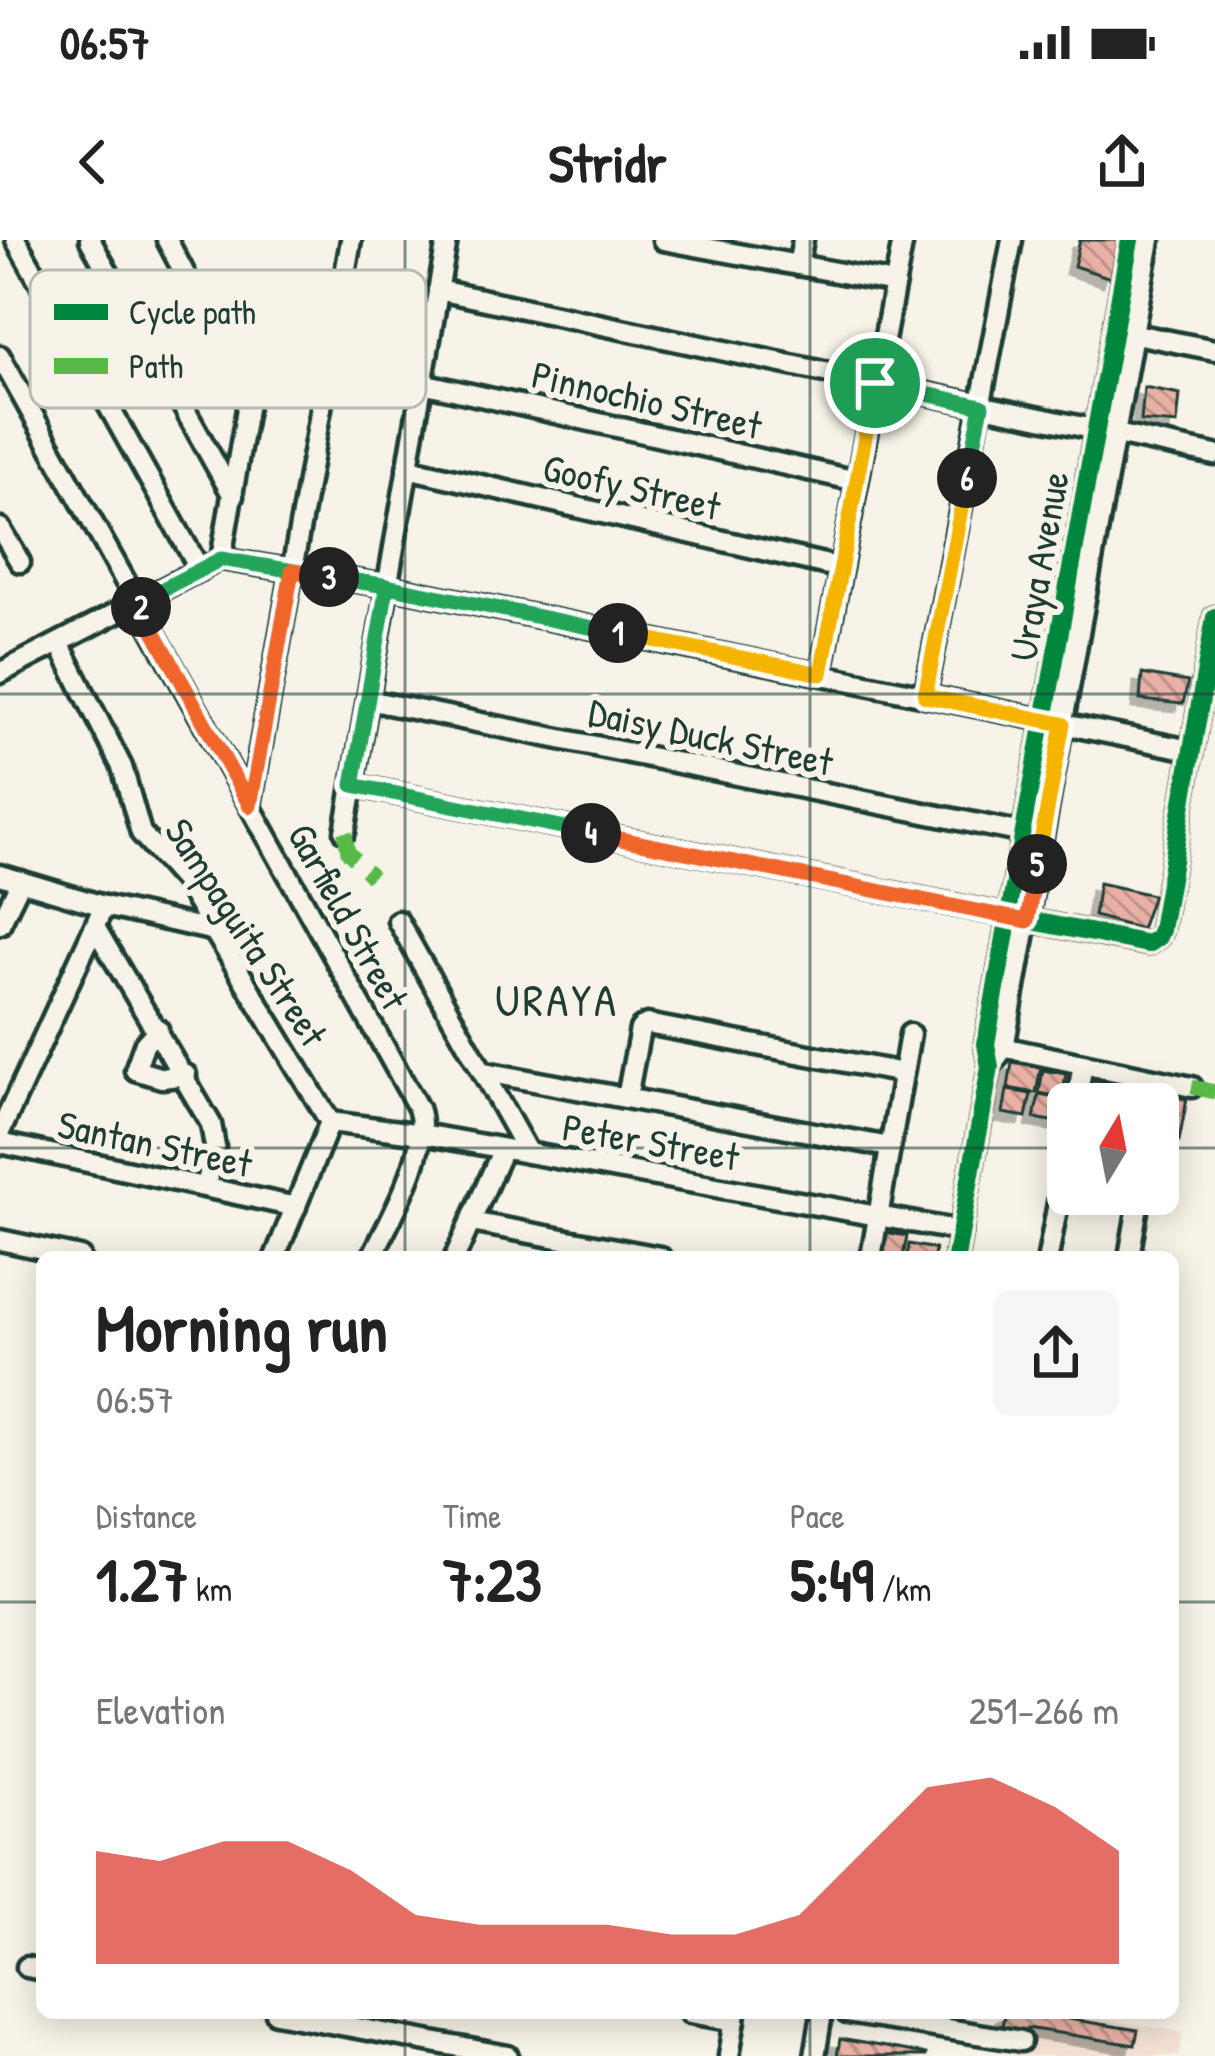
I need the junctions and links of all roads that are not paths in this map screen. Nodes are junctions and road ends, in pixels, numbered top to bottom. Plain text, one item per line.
1 (13, 240) edge
2 (90, 240) edge
3 (166, 240) edge
4 (351, 240) edge
5 (447, 240) edge
6 (663, 240) edge
7 (803, 240) edge
8 (903, 240) edge
9 (1012, 240) edge
10 (1130, 240) edge
11 (1150, 240) edge
12 (712, 244) edge
13 (0, 245) edge
14 (798, 265) junction
15 (30, 270) edge
16 (107, 270) edge
17 (182, 270) edge
18 (346, 270) edge
19 (895, 283) junction
20 (438, 290) junction
21 (1123, 332) junction
22 (1215, 350) edge
23 (0, 356) edge
24 (426, 359) edge
25 (426, 383) edge
26 (875, 383) junction
27 (982, 406) junction
28 (108, 408) edge
29 (184, 408) edge
30 (246, 408) edge
31 (321, 408) edge
32 (417, 408) edge
33 (1105, 432) junction
34 (1215, 455) edge
35 (407, 468) junction
36 (857, 481) junction
37 (233, 496) junction
38 (0, 528) edge
39 (10, 555) edge
40 (221, 559) junction
41 (841, 568) junction
42 (200, 570) junction
43 (292, 571) junction
44 (387, 586) junction
45 (138, 602) junction
46 (1215, 617) edge
47 (59, 643) junction
48 (0, 673) edge
49 (821, 674) junction
50 (1208, 695) edge
51 (925, 696) junction
52 (368, 700) junction
53 (1053, 722) junction
54 (1190, 750) junction
55 (353, 785) junction
56 (250, 806) junction
57 (345, 832) dead end
58 (1033, 836) junction
59 (0, 875) edge
60 (21, 881) junction
61 (104, 906) junction
62 (1018, 919) junction
63 (398, 921) dead end
64 (0, 924) edge
65 (95, 927) junction
66 (215, 931) junction
67 (158, 1029) junction
68 (910, 1034) dead end
69 (995, 1046) junction
70 (1084, 1064) junction
71 (485, 1072) junction
72 (903, 1073) junction
73 (186, 1075) junction
74 (1160, 1080) junction
75 (1080, 1083) edge
76 (1160, 1083) edge
77 (1192, 1087) dead end
78 (627, 1097) junction
79 (330, 1122) junction
80 (0, 1132) edge
81 (422, 1134) junction
82 (0, 1143) edge
83 (890, 1147) junction
84 (503, 1149) junction
85 (528, 1153) junction
86 (206, 1187) junction
87 (296, 1207) junction
88 (1056, 1215) edge
89 (1136, 1215) edge
90 (878, 1216) junction
91 (471, 1222) junction
92 (961, 1231) junction
93 (0, 1240) edge
94 (52, 1251) edge
95 (277, 1251) edge
96 (375, 1251) edge
97 (458, 1251) edge
98 (628, 1251) edge
99 (872, 1251) edge
100 (957, 1251) edge
101 (1049, 1251) edge
102 (1130, 1251) edge
103 (308, 2019) edge
104 (735, 2019) edge
105 (821, 2019) edge
106 (914, 2019) edge
107 (993, 2019) edge
108 (397, 2036) junction
109 (990, 2036) junction
110 (1021, 2041) dead end
111 (393, 2056) edge
112 (508, 2056) edge
113 (729, 2056) edge
114 (814, 2056) edge

1 - 13 street
1 - 15 street
2 - 16 street
3 - 17 street
4 - 18 street
5 - 20 street
6 - 12 street
7 - 14 street
8 - 19 street
9 - 27 street
10 - 21 street, Uraya Avenue
11 - 21 street, Uraya Avenue
12 - 14 street
14 - 19 street
19 - 26 street
20 - 24 street
20 - 26 street
21 - 22 street
21 - 33 street, Uraya Avenue
23 - 45 street, Garfield Street
25 - 36 street, Pinnochio Street
26 - 27 street
26 - 36 street
27 - 33 street
27 - 51 street
28 - 42 street
29 - 37 street
30 - 37 street
31 - 43 street
32 - 35 street
33 - 34 street
33 - 53 street, Uraya Avenue
35 - 41 street, Goofy Street
35 - 44 street
36 - 41 street
37 - 40 street
38 - 39 street
40 - 42 street
40 - 43 street
41 - 49 street
42 - 45 street
43 - 44 street
43 - 56 street
44 - 49 street
44 - 52 street
45 - 47 street
45 - 56 street, Garfield Street
46 - 50 street
47 - 48 street
47 - 66 street, Sampaguita Street
49 - 51 street
50 - 54 street
51 - 53 street
52 - 55 street
52 - 58 street, Daisy Duck Street
53 - 54 street
53 - 58 street, Uraya Avenue
54 - 62 street
55 - 57 street
55 - 62 street
56 - 81 street, Garfield Street
58 - 62 street, Uraya Avenue
59 - 60 street
60 - 61 street
60 - 64 street
61 - 65 street
61 - 66 street
62 - 69 street, Uraya Avenue
63 - 71 street
65 - 67 street
65 - 80 street
66 - 79 street, Sampaguita Street
67 - 73 street
67 - 73 street
68 - 72 street
69 - 70 street
69 - 92 street, Uraya Avenue
70 - 74 street
70 - 75 street
71 - 78 street
71 - 85 street
72 - 78 street
72 - 83 street
73 - 86 street
74 - 76 street
74 - 77 street
78 - 83 street
79 - 81 street, Peter Street
79 - 87 street
81 - 84 street, Peter Street
81 - 96 street
82 - 86 street, Santan Street
83 - 90 street
84 - 85 street, Peter Street
84 - 91 street
85 - 90 street, Peter Street
86 - 87 street, Santan Street
87 - 95 street
88 - 101 street
89 - 102 street
90 - 92 street, Peter Street
90 - 99 street
91 - 97 street
91 - 98 street
92 - 100 street, Uraya Avenue
93 - 94 street
103 - 108 street
104 - 113 street
105 - 114 street
106 - 109 street
107 - 109 street
108 - 111 street
108 - 112 street
109 - 110 street

